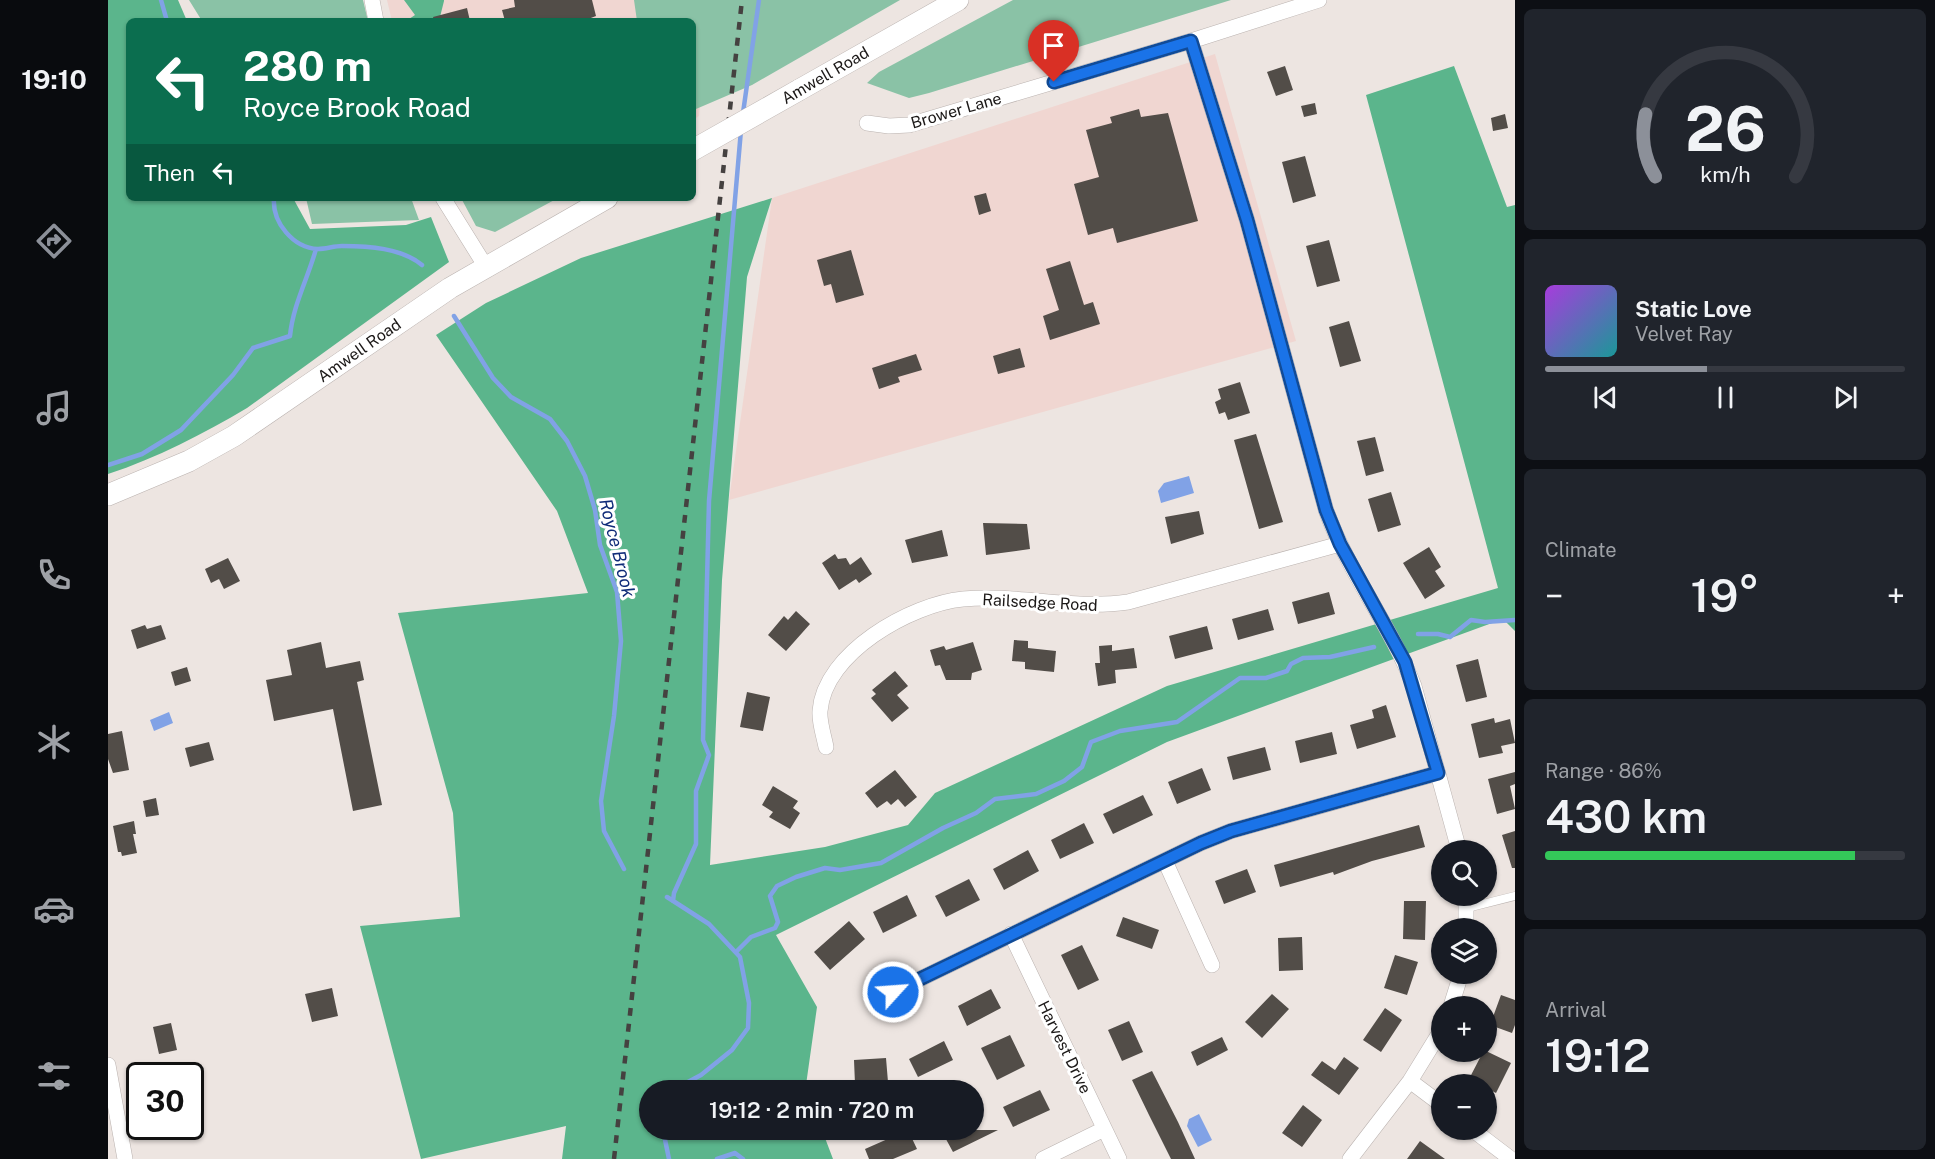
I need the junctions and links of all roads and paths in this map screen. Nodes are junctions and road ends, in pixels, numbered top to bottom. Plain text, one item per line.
1 (372, 0) edge
2 (958, 0) edge
3 (1319, 0) edge
4 (375, 18) edge
5 (1191, 41) junction
6 (867, 123) dead end
7 (696, 148) edge
8 (445, 201) edge
9 (602, 201) edge
10 (486, 267) junction
11 (108, 495) edge
12 (1340, 544) junction
13 (826, 747) dead end
14 (1438, 773) junction
15 (1456, 840) edge
16 (1165, 861) junction
17 (1515, 896) edge
18 (1497, 898) edge
19 (1011, 934) junction
20 (1212, 965) dead end
21 (893, 992) dead end
22 (1431, 1047) edge
23 (108, 1065) edge
24 (1410, 1081) junction
25 (1431, 1097) edge
26 (1104, 1129) junction
27 (1486, 1140) edge
28 (125, 1159) edge
29 (1043, 1159) edge
30 (1119, 1159) edge
31 (1350, 1159) edge
32 (1511, 1159) edge

1 - 4 street
2 - 7 main road, Amwell Road, bridge
3 - 5 street, Brower Lane
5 - 6 street, Brower Lane
5 - 12 street
8 - 10 street
9 - 10 main road, Amwell Road
10 - 11 main road, Amwell Road
12 - 13 street, Railsedge Road
12 - 14 street
14 - 15 street
14 - 16 street
16 - 19 street
16 - 20 street
17 - 18 lane
19 - 21 street
19 - 26 street, Harvest Drive
22 - 24 street
23 - 28 street
24 - 25 street
24 - 31 street
26 - 29 street
26 - 30 street, Harvest Drive
27 - 32 street

